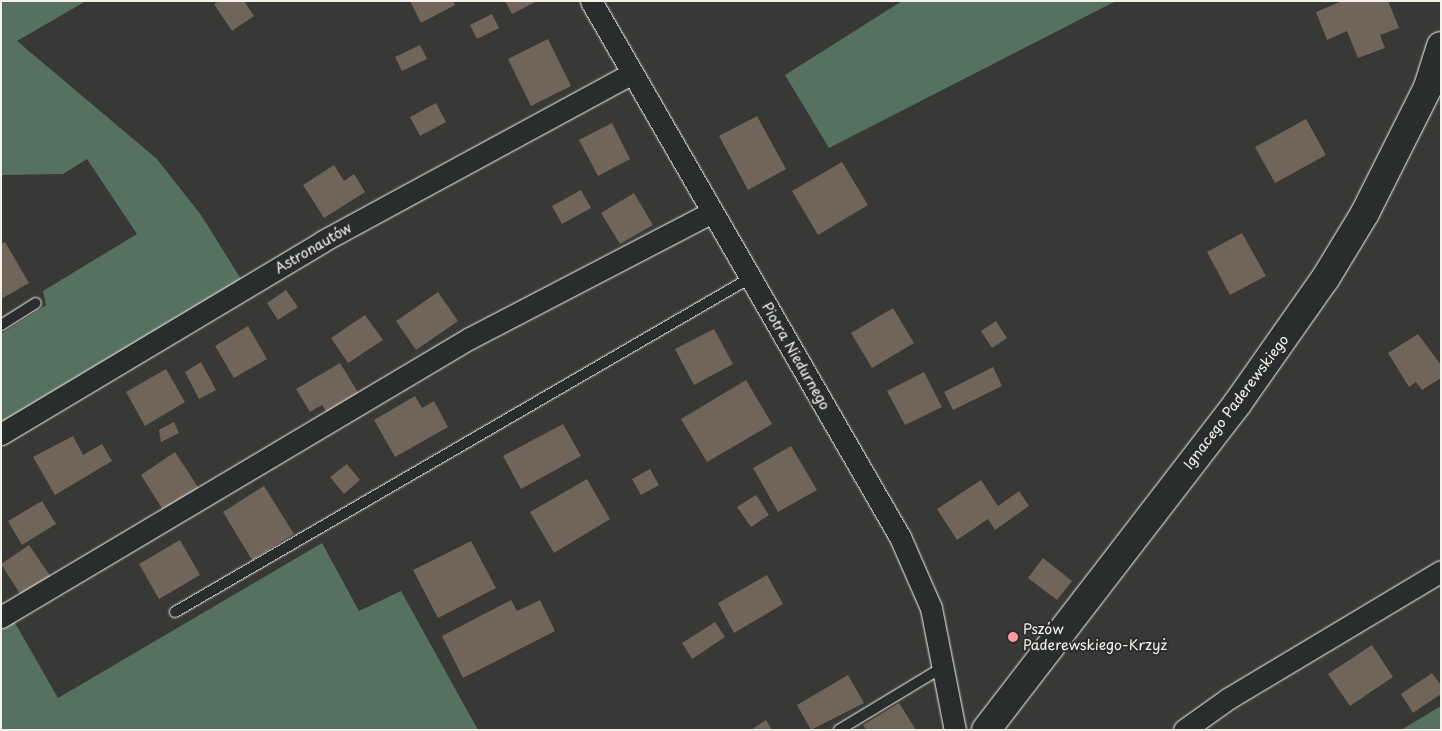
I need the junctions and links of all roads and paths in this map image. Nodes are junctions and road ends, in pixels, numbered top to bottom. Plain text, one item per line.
1 (590, 1) edge
2 (1441, 46) edge
3 (632, 73) junction
4 (712, 212) junction
5 (750, 278) junction
6 (36, 303) dead end
7 (1, 325) edge
8 (1, 434) edge
9 (1441, 572) edge
10 (175, 612) dead end
11 (1, 617) edge
12 (943, 667) junction
13 (838, 730) edge
14 (955, 730) edge
15 (986, 730) edge
16 (1184, 730) edge

1 - 3 street, Piotra Niedurnego
2 - 15 street, Ignacego Paderewskiego
3 - 4 street, Piotra Niedurnego
3 - 8 street, Astronautów
4 - 5 street, Piotra Niedurnego
4 - 11 street
5 - 10 lane
5 - 12 street, Piotra Niedurnego
6 - 7 lane
9 - 16 street
12 - 13 lane
12 - 14 street, Piotra Niedurnego

